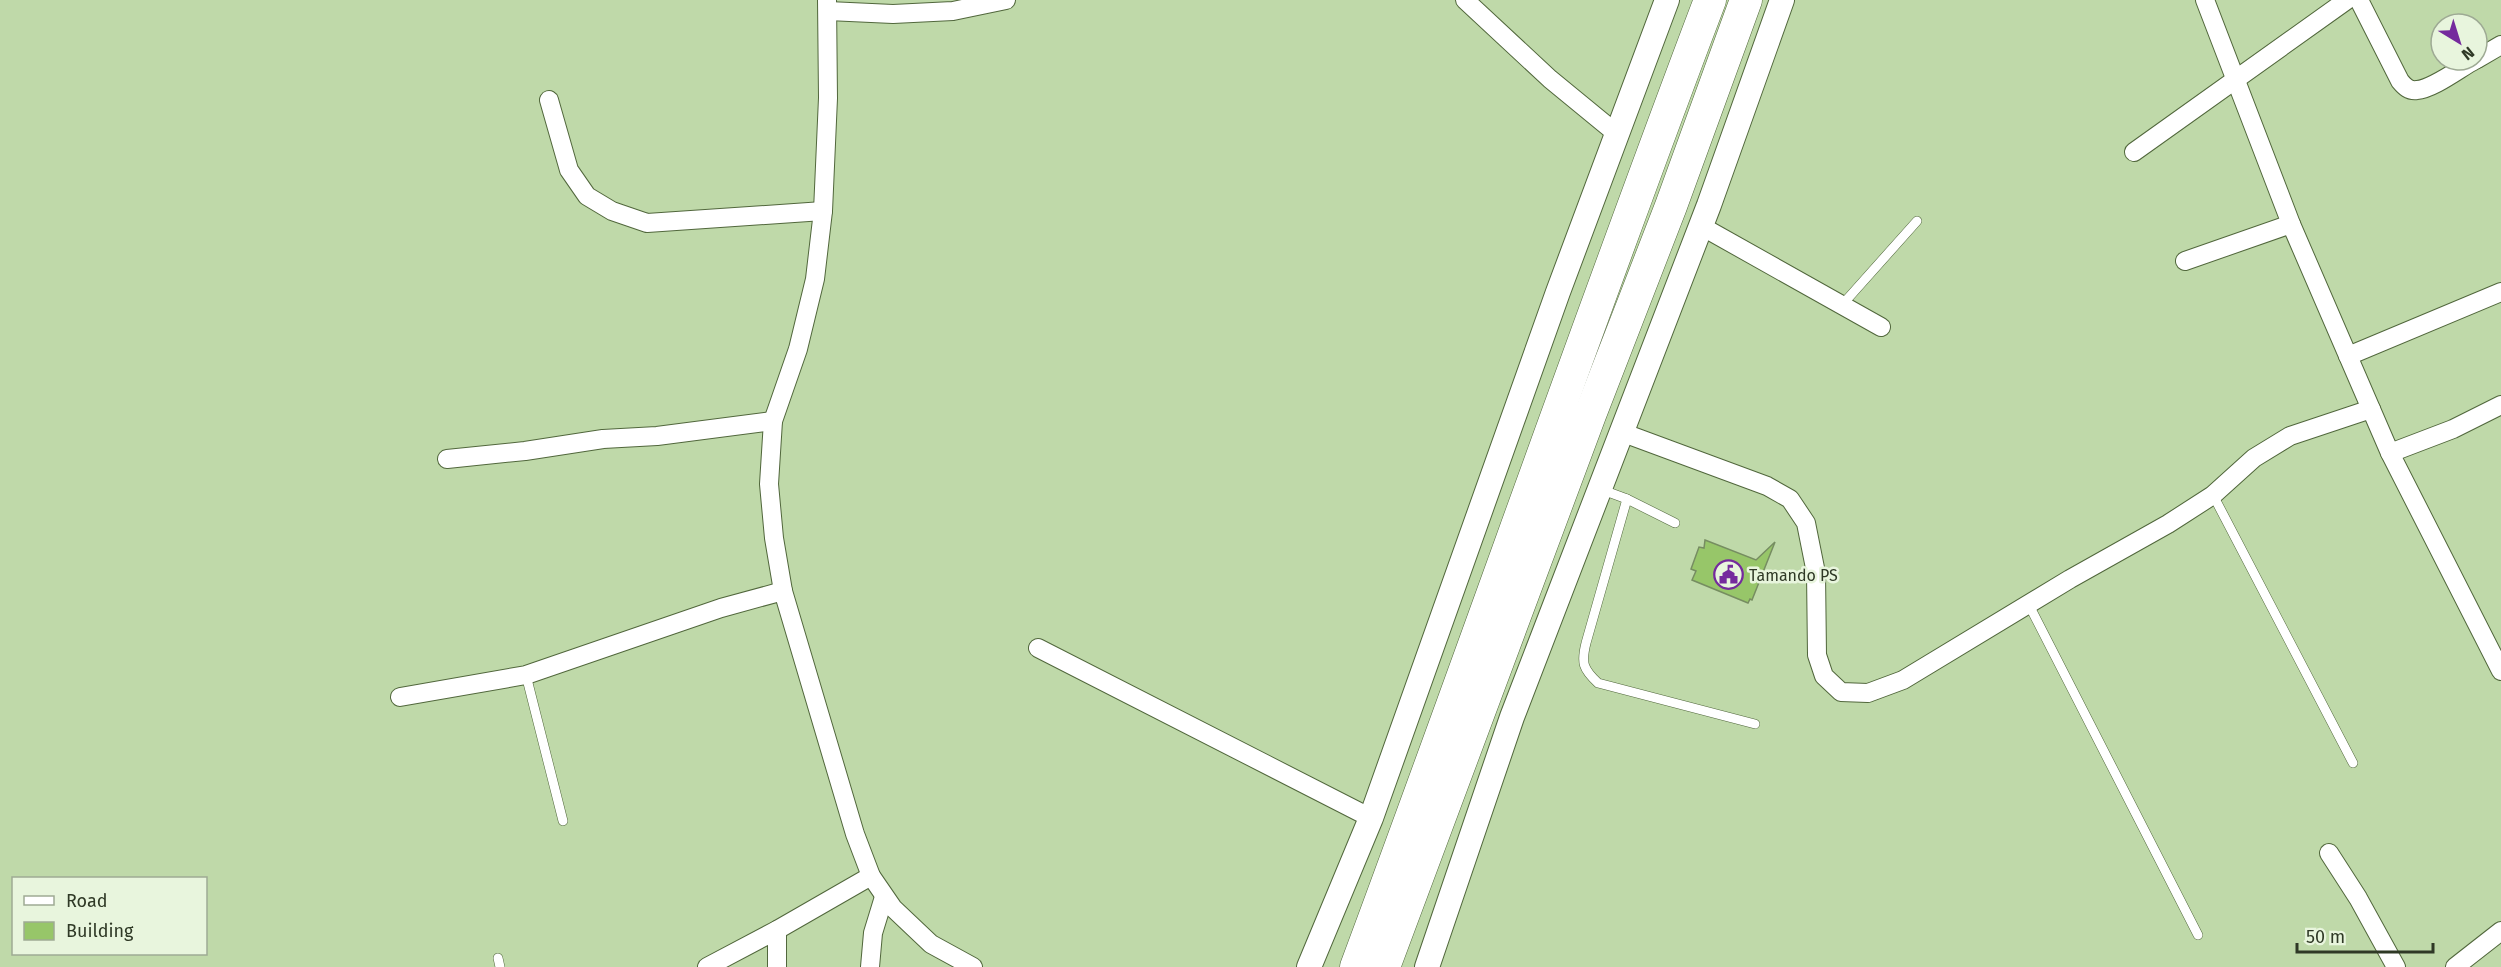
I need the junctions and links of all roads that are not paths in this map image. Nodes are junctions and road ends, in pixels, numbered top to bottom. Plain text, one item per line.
1 (1006, 0) edge
2 (1465, 0) edge
3 (1667, 0) edge
4 (1710, 0) edge
5 (1746, 0) edge
6 (1782, 0) edge
7 (2205, 0) edge
8 (2347, 0) edge
9 (2360, 0) edge
10 (827, 6) edge
11 (2454, 72) edge
12 (2235, 80) junction
13 (549, 100) dead end
14 (1617, 134) junction
15 (2134, 152) dead end
16 (823, 211) junction
17 (1917, 221) dead end
18 (2291, 224) junction
19 (1701, 226) junction
20 (2186, 261) dead end
21 (2501, 292) edge
22 (1842, 305) junction
23 (1881, 327) dead end
24 (2348, 356) junction
25 (2501, 405) edge
26 (2371, 409) junction
27 (773, 421) junction
28 (1622, 432) junction
29 (2390, 453) junction
30 (447, 459) dead end
31 (1600, 489) junction
32 (2213, 495) junction
33 (1627, 499) junction
34 (1675, 523) dead end
35 (783, 591) junction
36 (2029, 605) junction
37 (1038, 648) dead end
38 (2501, 671) edge
39 (526, 675) junction
40 (400, 697) dead end
41 (1755, 724) dead end
42 (2353, 763) dead end
43 (1371, 818) junction
44 (563, 821) dead end
45 (2329, 853) dead end
46 (871, 876) junction
47 (884, 897) junction
48 (777, 930) junction
49 (2501, 930) edge
50 (2198, 935) dead end
51 (707, 967) edge
52 (777, 967) edge
53 (870, 967) edge
54 (973, 967) edge
55 (1309, 967) edge
56 (1356, 967) edge
57 (1384, 967) edge
58 (1427, 967) edge
59 (2396, 967) edge
60 (2455, 967) edge

1 - 10 street
2 - 14 street
3 - 14 street
4 - 56 highway
5 - 57 highway
6 - 19 street
7 - 12 street
8 - 12 street
9 - 11 street
10 - 16 street
12 - 15 street
12 - 18 street
13 - 16 street
14 - 43 street
16 - 27 street
17 - 22 lane
18 - 20 street
18 - 24 street
19 - 22 street
19 - 28 street
21 - 24 street
22 - 23 street
24 - 26 street
25 - 29 street
26 - 29 street
26 - 32 street
27 - 30 street
27 - 35 street
28 - 31 street
28 - 36 street
29 - 38 street
31 - 33 lane
31 - 58 street
32 - 36 street
32 - 42 lane
33 - 34 lane
33 - 41 lane
35 - 39 street
35 - 46 street
36 - 50 lane
37 - 43 street
39 - 40 street
39 - 44 lane
43 - 55 street
45 - 59 street
46 - 47 street
46 - 48 street
47 - 53 street
47 - 54 street
48 - 51 street
48 - 52 street
49 - 60 street

